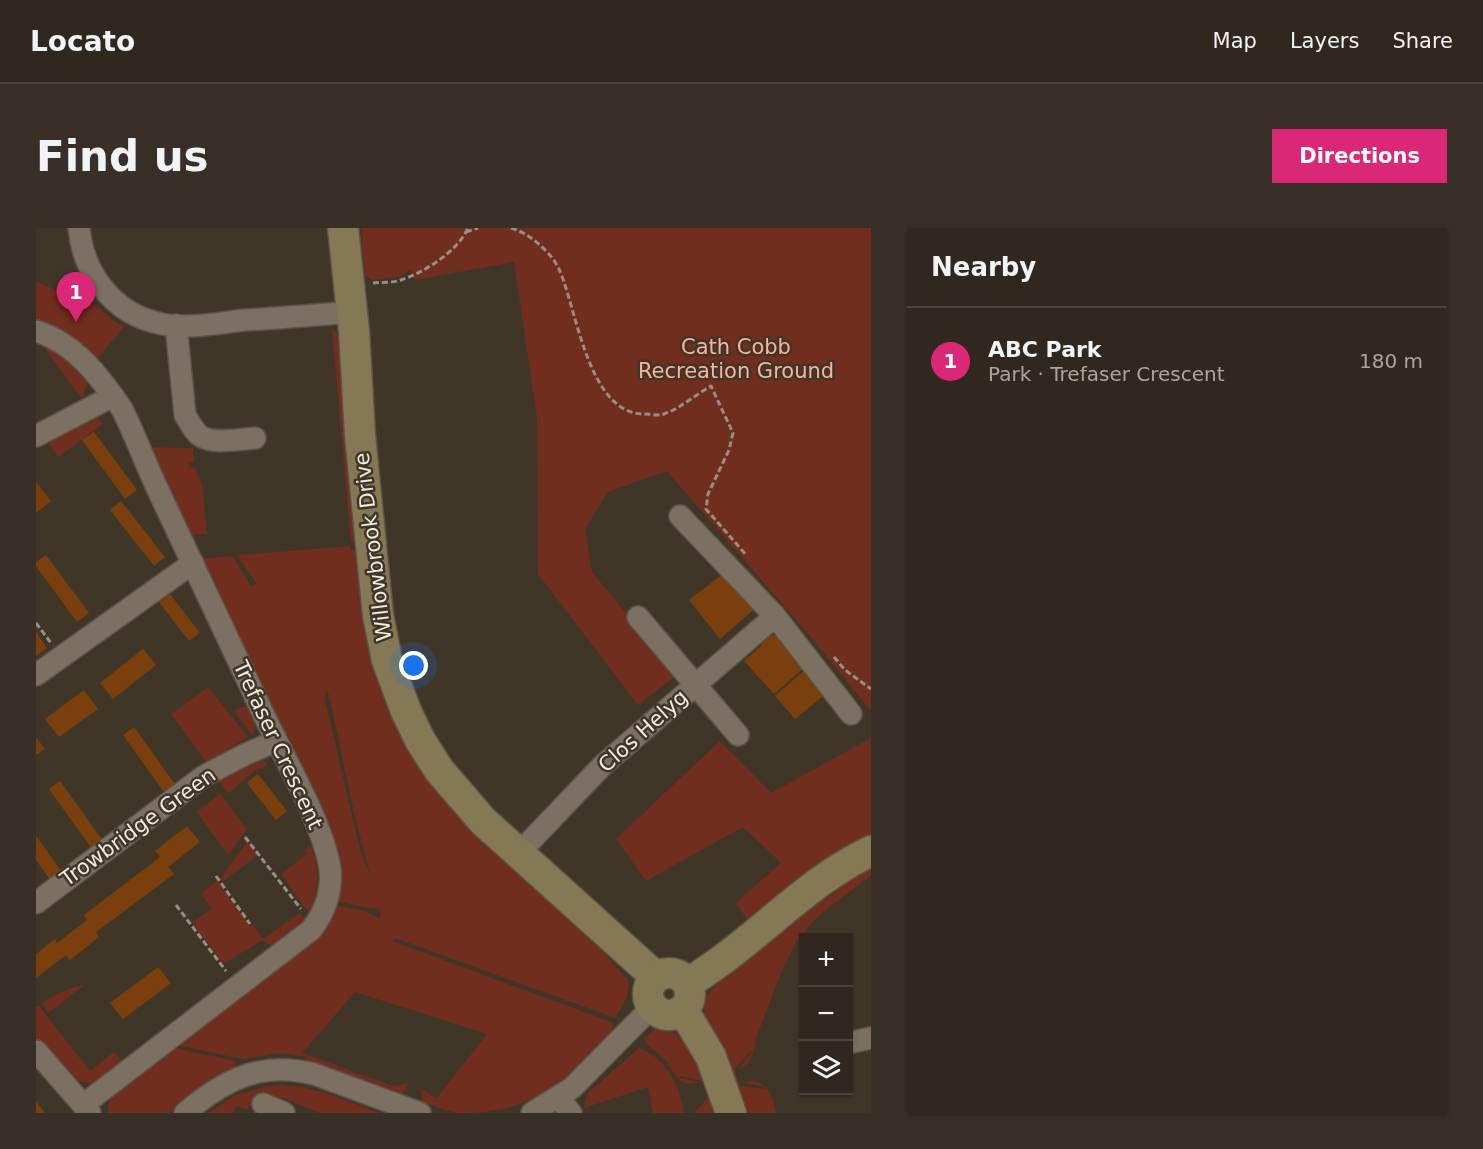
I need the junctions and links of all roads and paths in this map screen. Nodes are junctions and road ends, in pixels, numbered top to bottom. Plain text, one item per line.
1 (79, 228) edge
2 (343, 228) edge
3 (478, 228) edge
4 (511, 228) edge
5 (467, 230) edge
6 (364, 284) dead end
7 (351, 312) junction
8 (177, 325) junction
9 (36, 332) edge
10 (113, 396) junction
11 (36, 436) edge
12 (255, 438) dead end
13 (680, 516) dead end
14 (753, 562) dead end
15 (193, 563) junction
16 (775, 616) junction
17 (638, 617) dead end
18 (36, 623) edge
19 (830, 652) dead end
20 (62, 656) junction
21 (36, 675) edge
22 (695, 685) junction
23 (871, 689) edge
24 (851, 714) dead end
25 (738, 735) dead end
26 (276, 741) junction
27 (245, 837) dead end
28 (871, 851) edge
29 (518, 854) junction
30 (216, 876) dead end
31 (36, 903) edge
32 (176, 905) dead end
33 (250, 924) dead end
34 (315, 925) junction
35 (656, 977) junction
36 (238, 987) junction
37 (685, 997) junction
38 (652, 1008) junction
39 (871, 1038) edge
40 (853, 1042) edge
41 (36, 1052) edge
42 (263, 1104) dead end
43 (565, 1106) edge
44 (86, 1109) edge
45 (185, 1113) edge
46 (284, 1113) edge
47 (420, 1113) edge
48 (532, 1113) edge
49 (731, 1113) edge

1 - 8 street
2 - 7 street, Willowbrook Drive
3 - 5 path
4 - 14 path
5 - 6 path
7 - 8 street
7 - 29 street, Willowbrook Drive
8 - 12 street
9 - 10 street, Trefaser Crescent
10 - 11 street
10 - 15 street, Trefaser Crescent
13 - 16 street
15 - 20 street
15 - 26 street, Trefaser Crescent
16 - 22 street, Clos Helyg
16 - 24 street
17 - 22 street
18 - 20 path
19 - 23 path
20 - 21 street
22 - 25 street
22 - 29 street, Clos Helyg
26 - 31 street, Trowbridge Green
26 - 34 street, Trefaser Crescent
27 - 34 path
28 - 37 street
29 - 35 street, Willowbrook Drive
30 - 33 path
32 - 36 path
34 - 36 street, Trefaser Crescent
35 - 37 street
35 - 38 street
36 - 44 street, Trefaser Crescent
37 - 38 street
37 - 49 street
38 - 43 street
39 - 40 street
41 - 44 street
42 - 46 street
43 - 48 street
45 - 47 street

